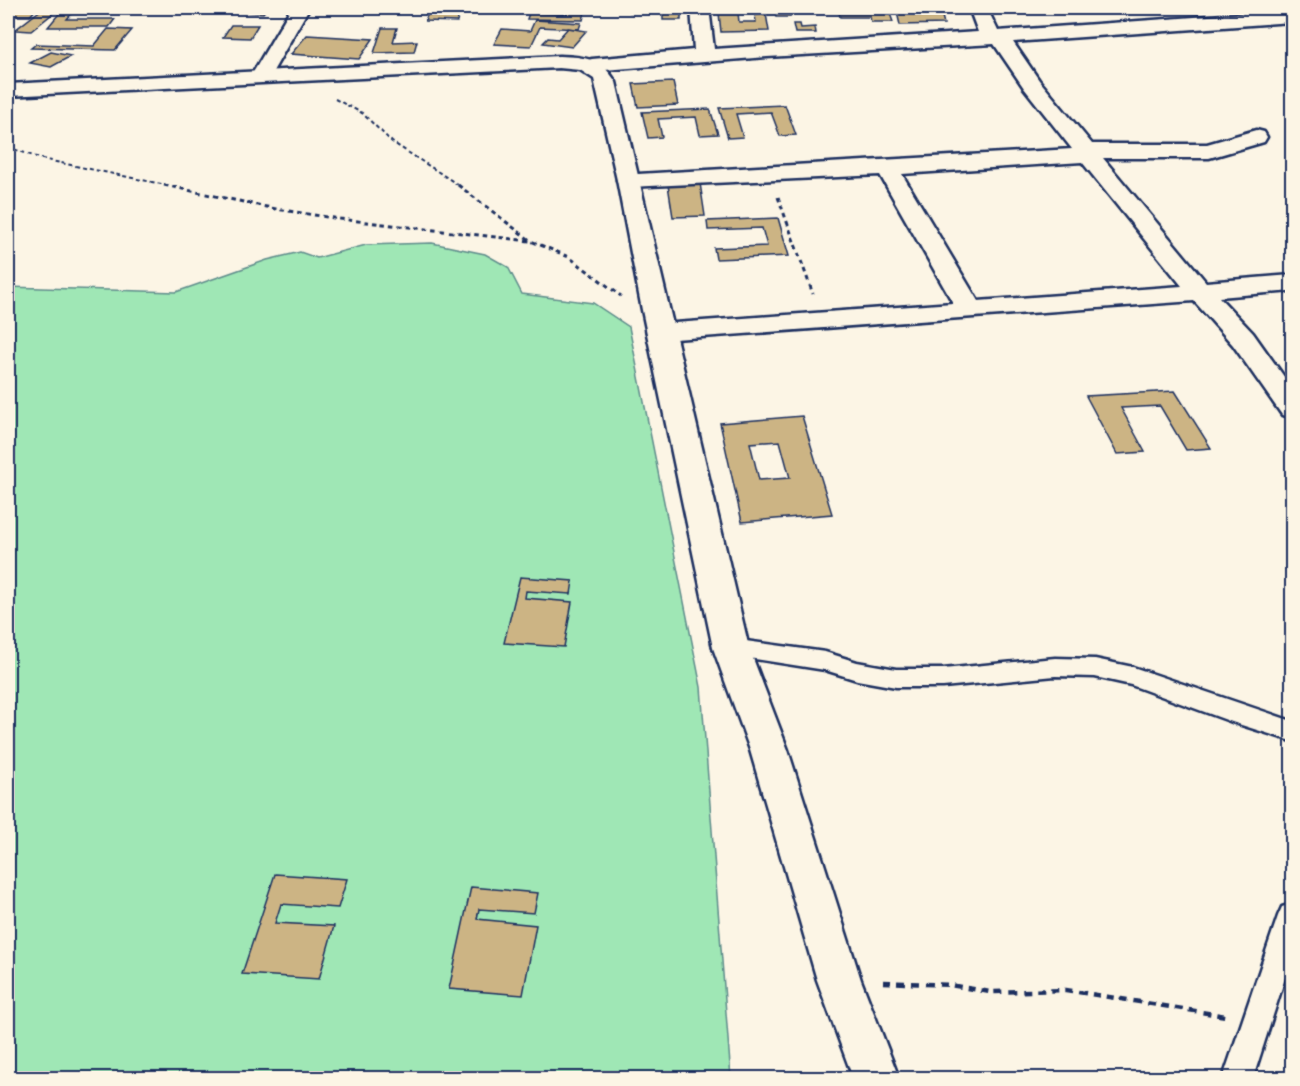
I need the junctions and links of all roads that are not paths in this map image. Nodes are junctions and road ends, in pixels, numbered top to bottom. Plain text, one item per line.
1 (300, 8) edge
2 (700, 8) edge
3 (978, 8) edge
4 (1293, 16) edge
5 (996, 39) junction
6 (704, 54) junction
7 (592, 65) junction
8 (261, 76) junction
9 (8, 90) edge
10 (1256, 137) dead end
11 (1087, 153) junction
12 (887, 167) junction
13 (629, 180) junction
14 (1293, 283) edge
15 (1200, 292) junction
16 (970, 310) junction
17 (658, 321) junction
18 (1293, 408) edge
19 (731, 648) junction
20 (1293, 731) edge
21 (1293, 916) edge
22 (876, 1078) edge
23 (1238, 1078) edge

1 - 8 street
2 - 6 street
3 - 5 street
4 - 5 street
5 - 6 street
5 - 11 street
6 - 7 street
7 - 8 street
7 - 13 street
8 - 9 street
10 - 11 street
11 - 12 street
11 - 15 street
12 - 13 street
12 - 16 street
13 - 17 street
14 - 15 street
15 - 16 street
15 - 18 street
16 - 17 street
17 - 19 street
19 - 20 lane
19 - 22 street
21 - 23 lane

